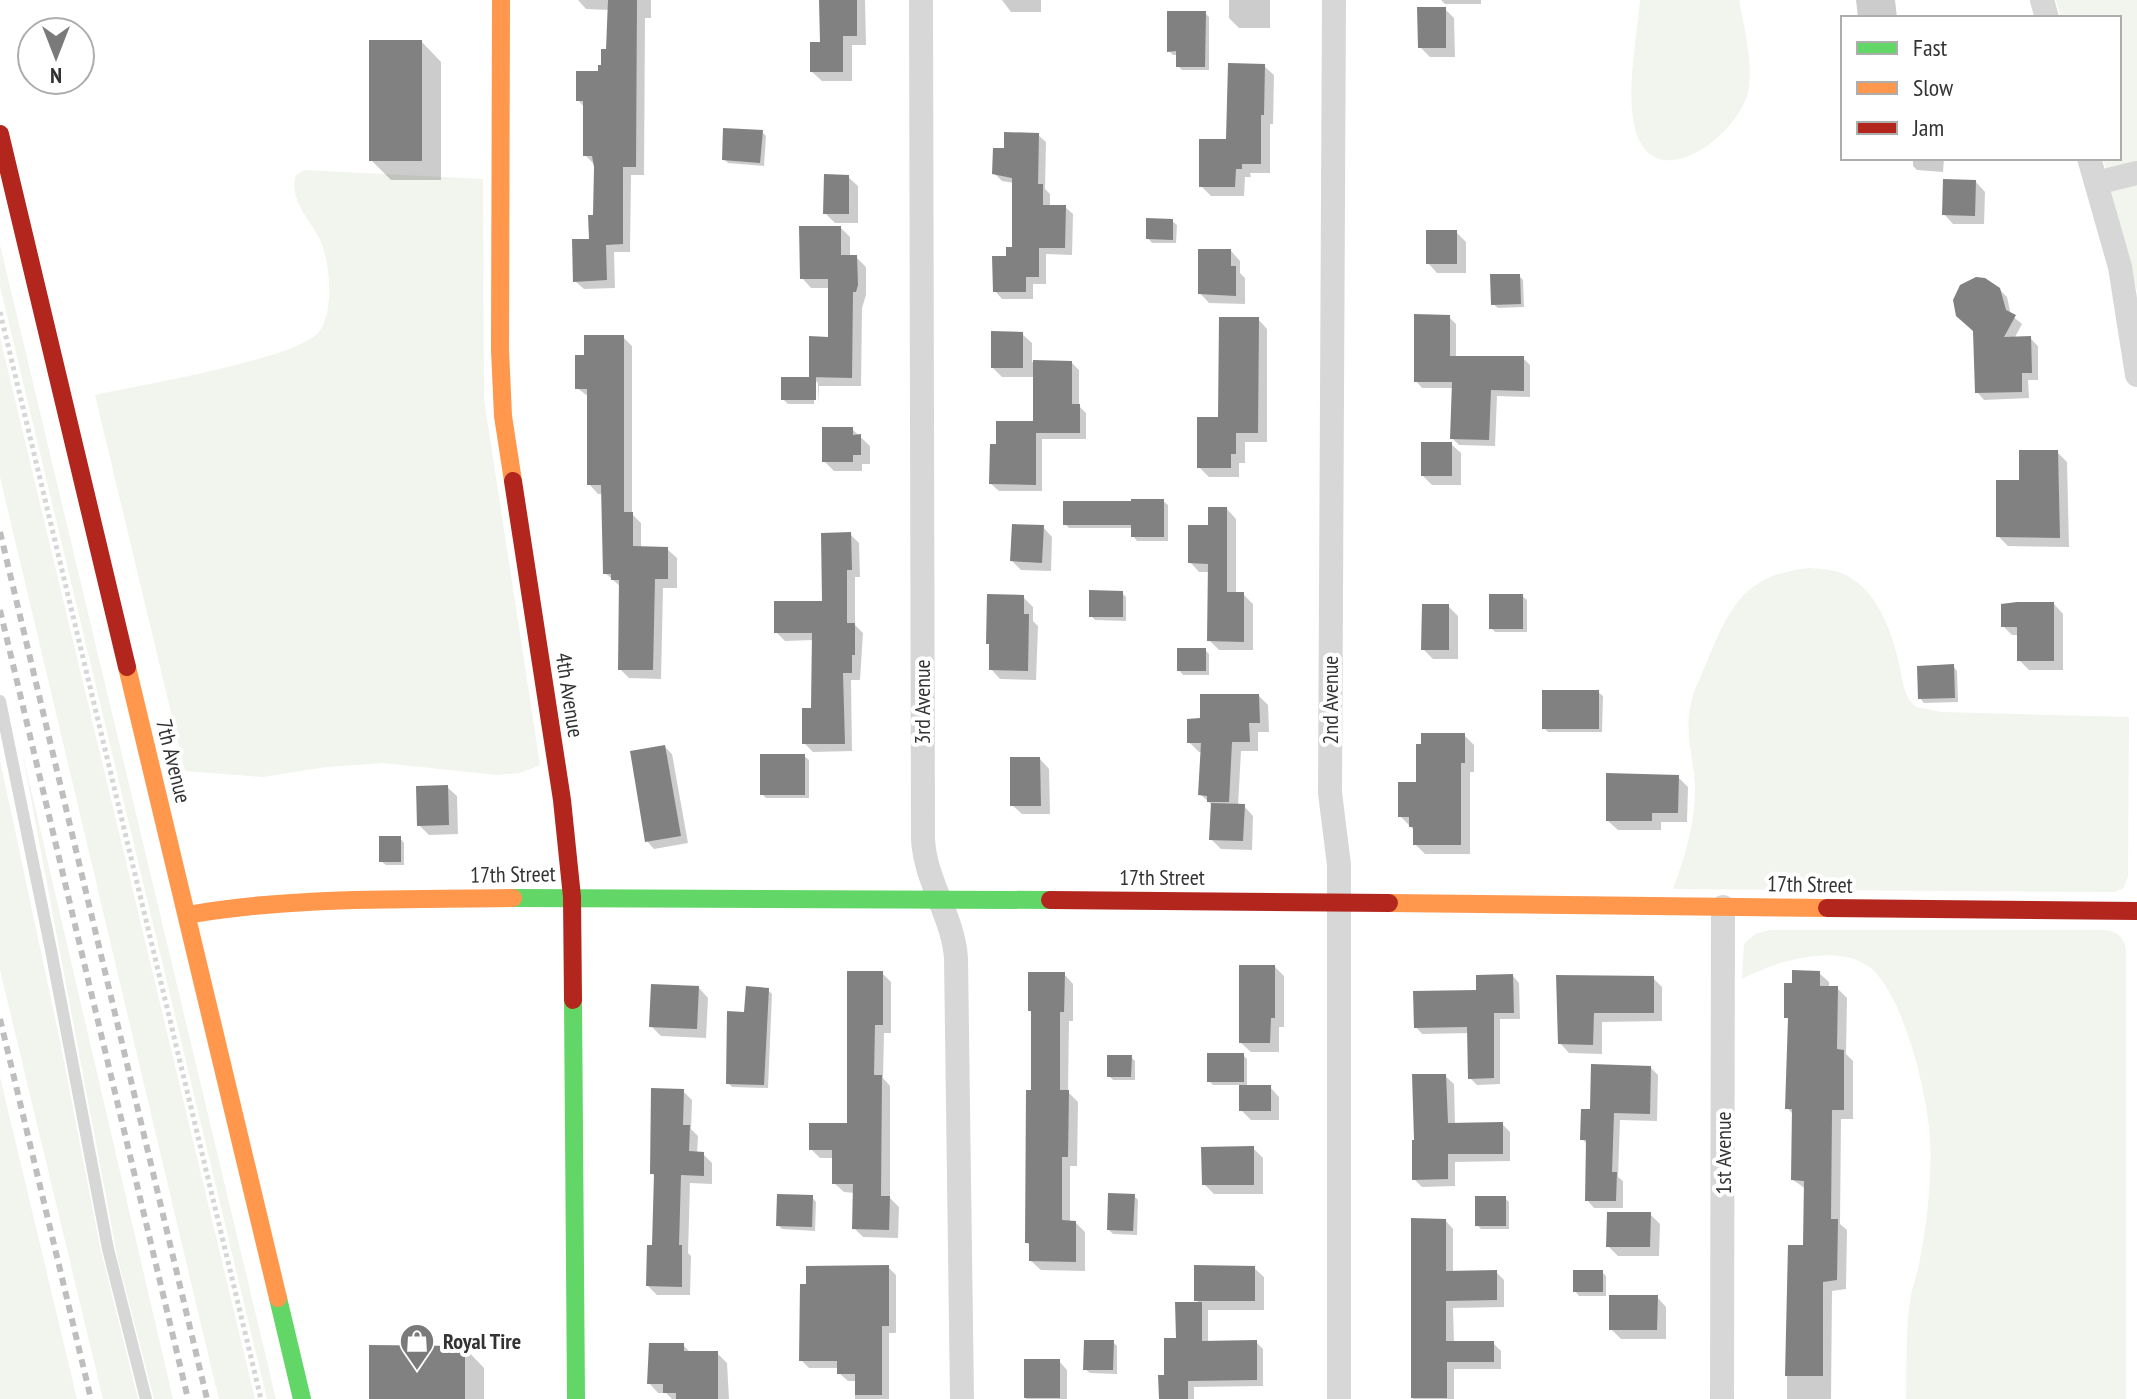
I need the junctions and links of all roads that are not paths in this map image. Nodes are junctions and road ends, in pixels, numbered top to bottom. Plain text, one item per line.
1 (501, 0) edge
2 (921, 0) edge
3 (1334, 0) edge
4 (0, 134) edge
5 (2090, 160) edge
6 (2137, 173) edge
7 (2096, 183) junction
8 (2137, 375) edge
9 (0, 701) edge
10 (572, 897) junction
11 (941, 900) junction
12 (1339, 902) junction
13 (1723, 907) junction
14 (2137, 911) edge
15 (187, 915) junction
16 (146, 1399) edge
17 (302, 1399) edge
18 (576, 1399) edge
19 (962, 1399) edge
20 (1339, 1399) edge
21 (1722, 1399) edge

1 - 10 street, 4th Avenue
2 - 11 street, 3rd Avenue
3 - 12 street, 2nd Avenue
4 - 15 street, 7th Avenue
5 - 7 street
6 - 7 street
7 - 8 street
9 - 16 lane
10 - 11 street, 17th Street
10 - 15 street, 17th Street
10 - 18 street, 4th Avenue
11 - 12 street, 17th Street
11 - 19 street, 3rd Avenue
12 - 13 street, 17th Street
12 - 20 street, 2nd Avenue
13 - 14 street, 17th Street
13 - 21 street, 1st Avenue
15 - 17 street, 7th Avenue

